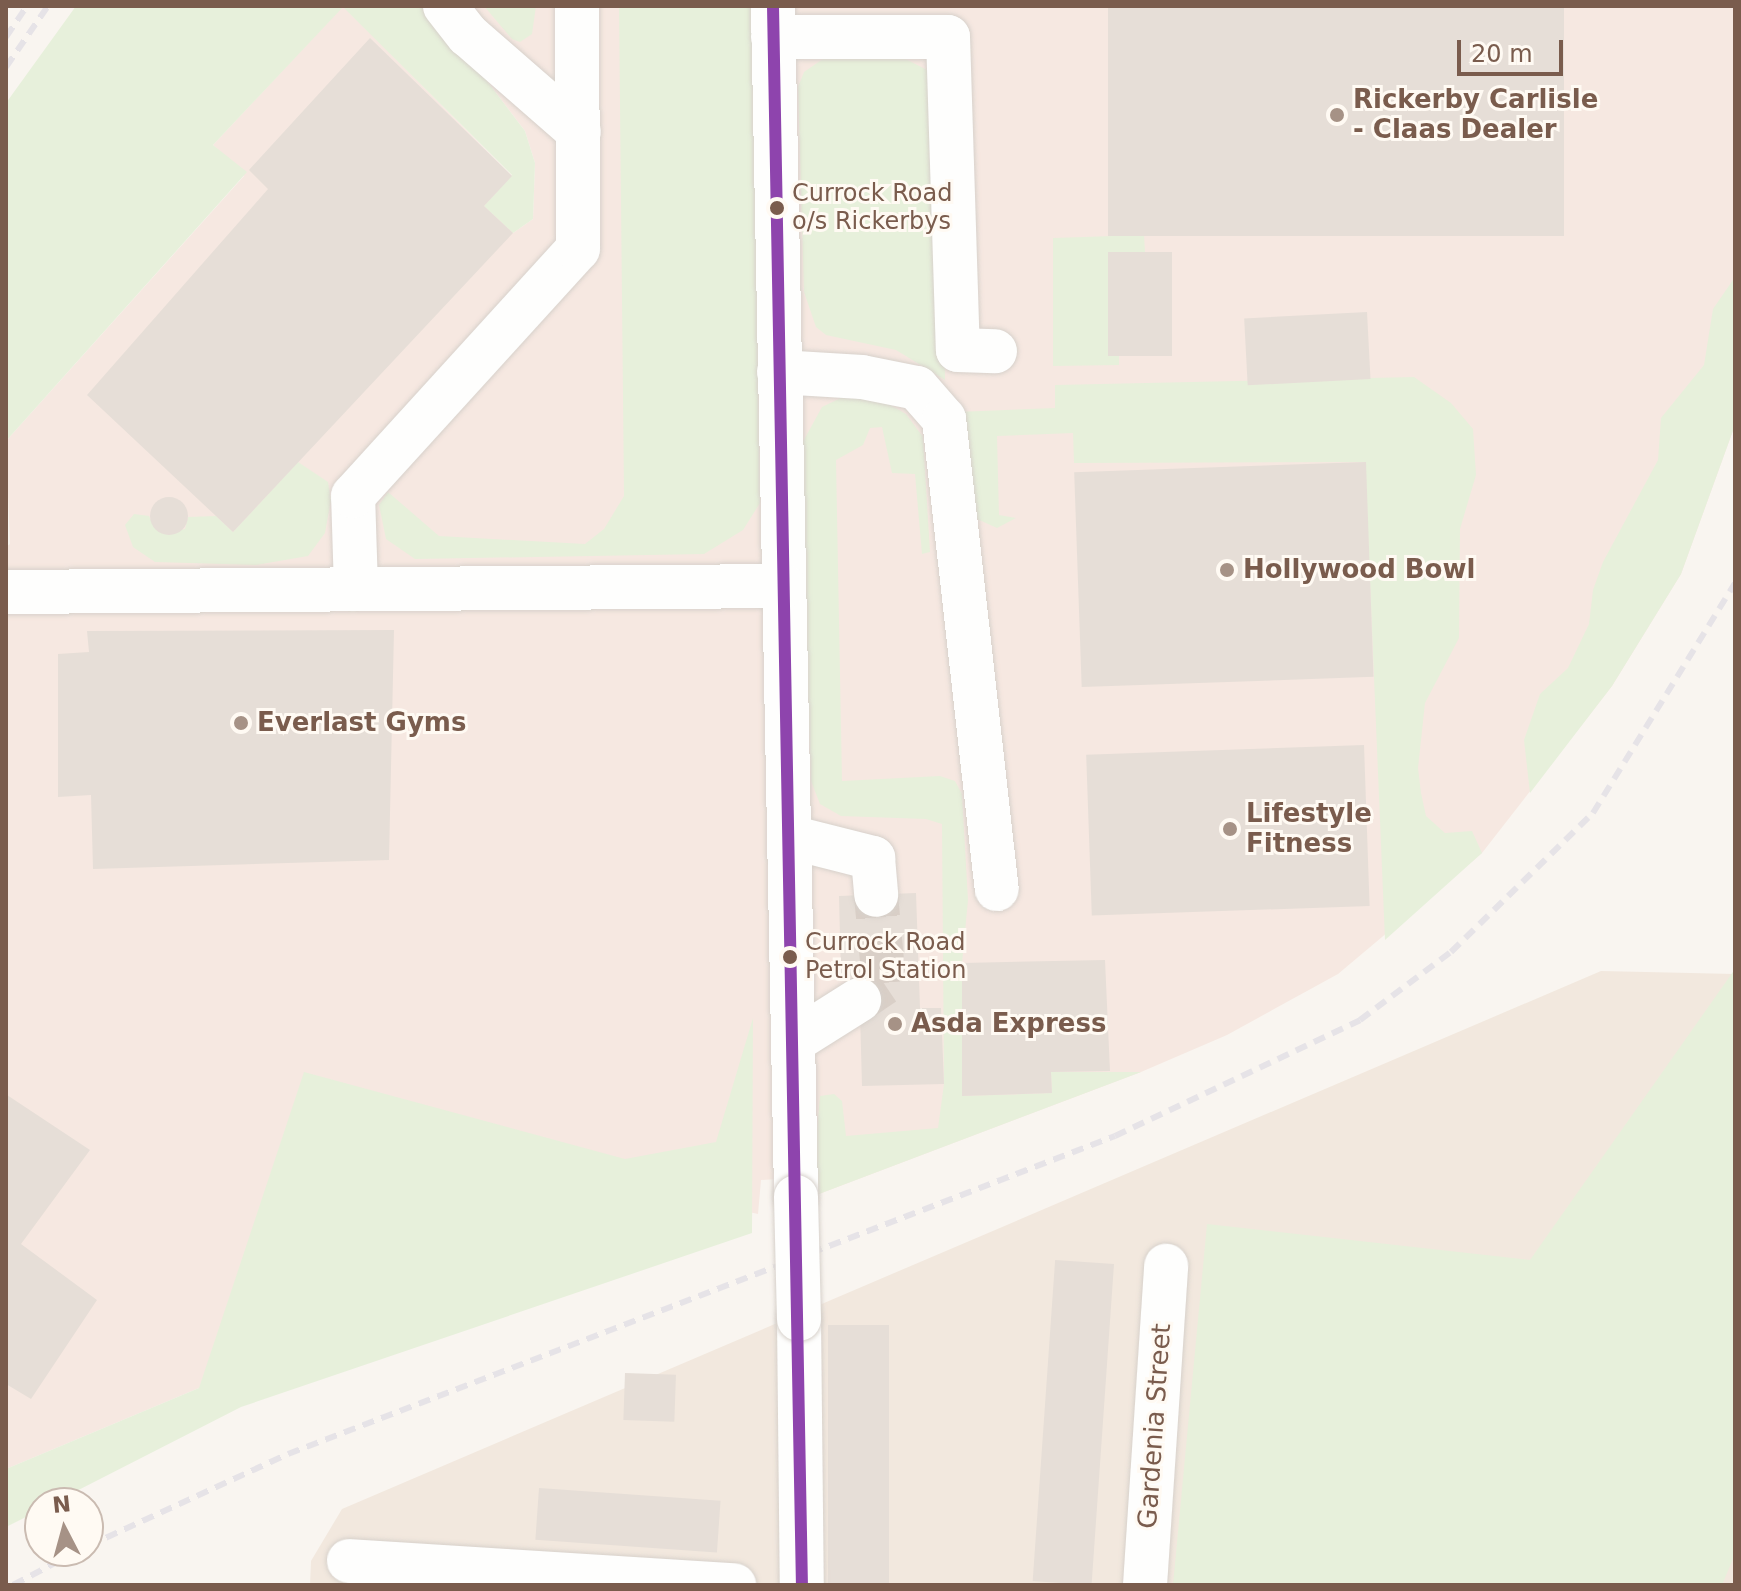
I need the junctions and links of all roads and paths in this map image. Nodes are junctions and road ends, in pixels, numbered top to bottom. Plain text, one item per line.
1 (445, 6) edge
2 (577, 6) edge
3 (773, 21) edge
4 (579, 132) junction
5 (995, 351) dead end
6 (779, 372) junction
7 (784, 586) junction
8 (356, 589) junction
9 (6, 592) edge
10 (790, 837) junction
11 (997, 889) dead end
12 (876, 895) tunnel mouth
13 (859, 1000) tunnel mouth
14 (794, 1041) junction
15 (1166, 1266) dead end
16 (349, 1561) dead end
17 (734, 1585) edge
18 (802, 1585) edge
19 (1145, 1585) edge

1 - 4 street
2 - 4 street
3 - 5 street
3 - 6 street
4 - 8 street
6 - 7 street
6 - 11 street
7 - 8 street
7 - 10 street
8 - 9 street
10 - 12 street
10 - 14 street
13 - 14 street
14 - 18 street, bridge
15 - 19 street, Gardenia Street
16 - 17 street

